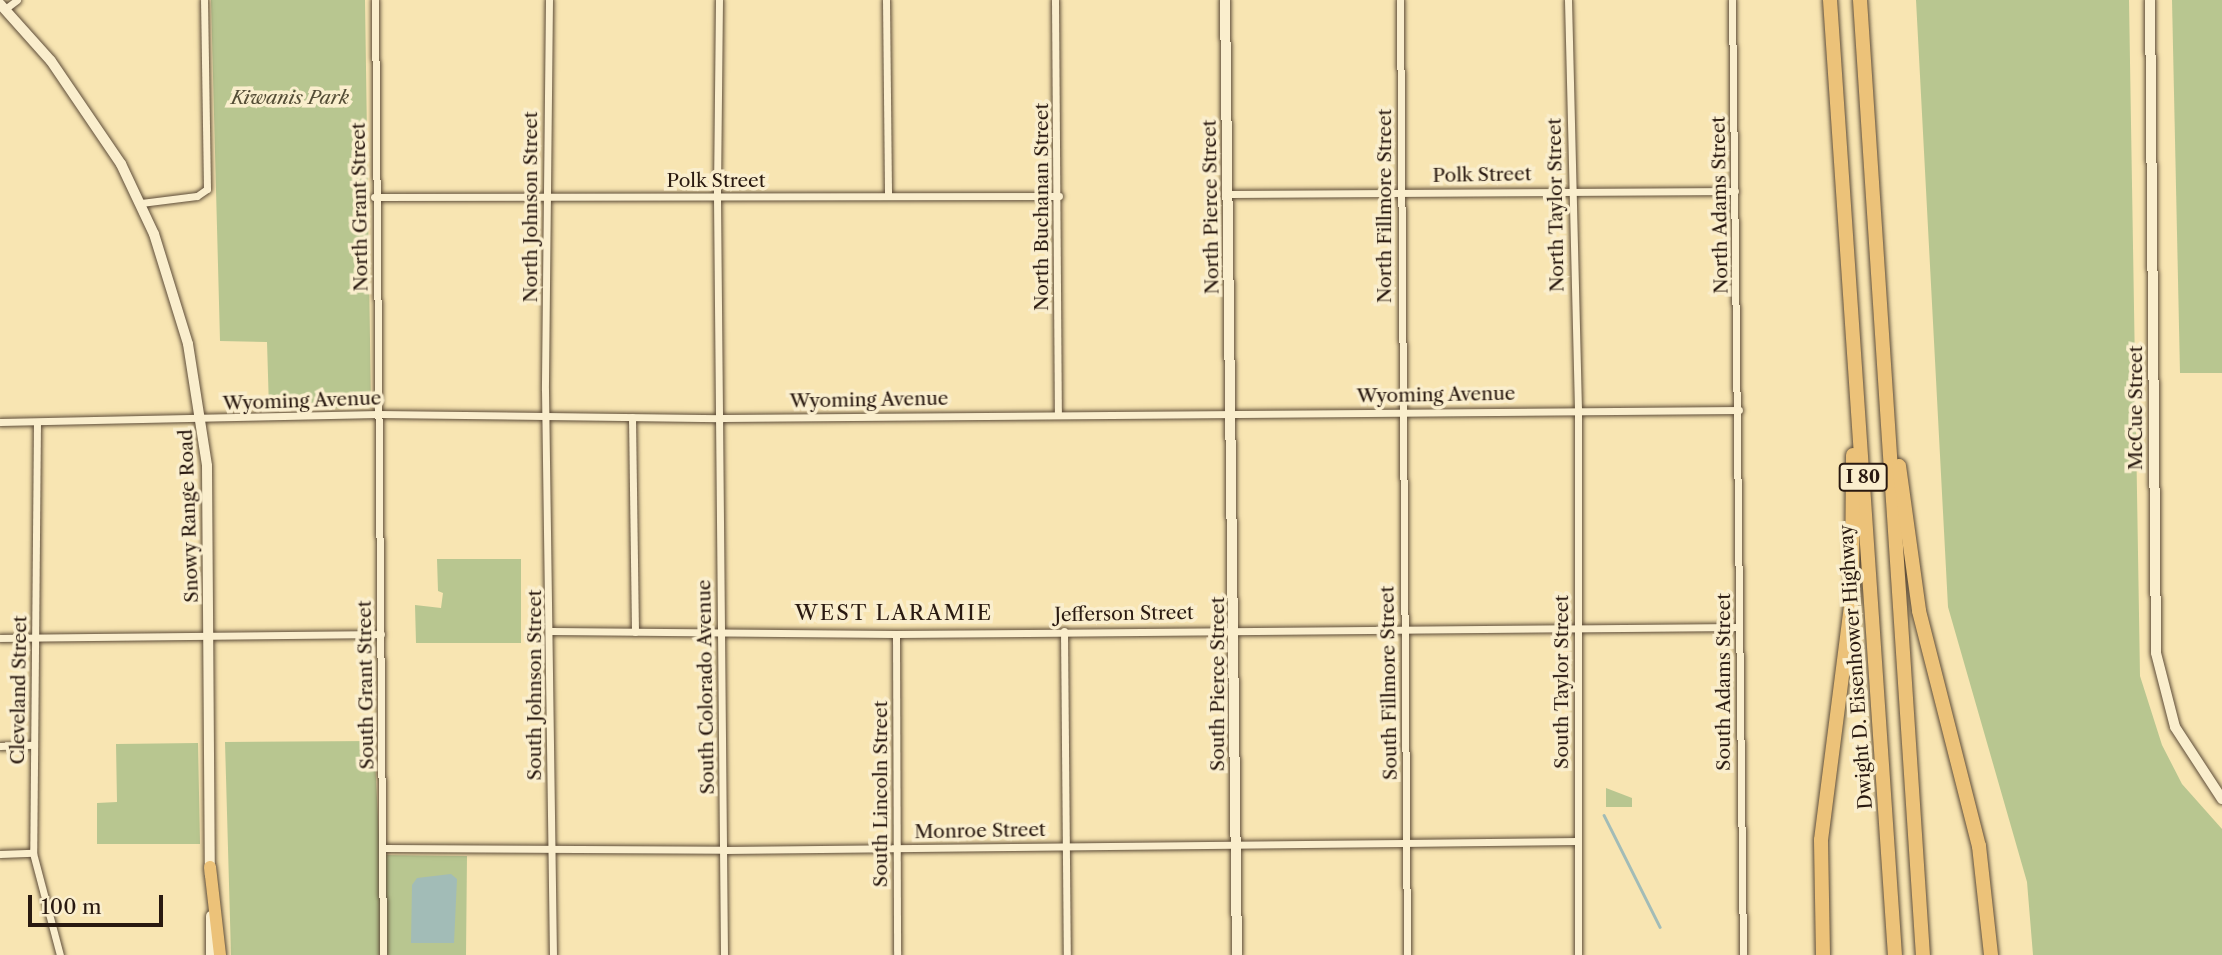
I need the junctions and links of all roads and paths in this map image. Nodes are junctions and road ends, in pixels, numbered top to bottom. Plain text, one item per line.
1 (16, 0) edge
2 (204, 0) edge
3 (375, 0) edge
4 (548, 0) edge
5 (719, 0) edge
6 (886, 0) edge
7 (1055, 0) edge
8 (1226, 0) edge
9 (1399, 0) edge
10 (1568, 0) edge
11 (1732, 0) edge
12 (1830, 0) edge
13 (1860, 0) edge
14 (2150, 0) edge
15 (2, 7) edge
16 (1570, 189) junction
17 (1735, 191) junction
18 (1401, 193) junction
19 (1229, 194) junction
20 (888, 195) junction
21 (1059, 196) junction
22 (374, 197) junction
23 (548, 197) junction
24 (717, 197) junction
25 (141, 203) junction
26 (1879, 278) junction
27 (1853, 331) junction
28 (1578, 409) junction
29 (1739, 410) junction
30 (1402, 412) junction
31 (378, 414) junction
32 (1058, 414) junction
33 (1231, 414) junction
34 (546, 415) junction
35 (632, 417) junction
36 (722, 418) junction
37 (203, 420) junction
38 (0, 422) edge
39 (37, 422) junction
40 (1404, 626) junction
41 (1739, 627) junction
42 (1578, 628) junction
43 (1237, 629) junction
44 (551, 631) junction
45 (1063, 631) junction
46 (635, 632) junction
47 (721, 633) junction
48 (209, 634) junction
49 (381, 634) junction
50 (896, 634) junction
51 (0, 638) edge
52 (36, 638) junction
53 (0, 746) edge
54 (34, 746) junction
55 (2222, 799) edge
56 (1407, 841) junction
57 (1577, 841) junction
58 (1236, 844) junction
59 (1067, 845) junction
60 (897, 847) junction
61 (385, 848) junction
62 (551, 850) junction
63 (724, 850) junction
64 (0, 853) edge
65 (33, 853) junction
66 (211, 867) junction
67 (60, 955) edge
68 (211, 955) edge
69 (220, 955) edge
70 (383, 955) edge
71 (553, 955) edge
72 (724, 955) edge
73 (897, 955) edge
74 (1067, 955) edge
75 (1237, 955) edge
76 (1407, 955) edge
77 (1577, 955) edge
78 (1743, 955) edge
79 (1823, 955) edge
80 (1895, 955) edge
81 (1923, 955) edge
82 (1991, 955) edge

1 - 15 street
2 - 25 street
3 - 22 street, North Grant Street
4 - 23 street, North Johnson Street
5 - 24 street, South Colorado Avenue
6 - 20 street
7 - 21 street, North Buchanan Street
8 - 19 main road, North Pierce Street
9 - 18 street, North Fillmore Street
10 - 16 street, North Taylor Street
11 - 17 street, North Adams Street
12 - 27 highway, Dwight D. Eisenhower Highway / I 80
13 - 26 highway, I 80
14 - 55 main road, McCue Street
15 - 25 main road, Snowy Range Road
16 - 17 street, Polk Street
16 - 18 street, Polk Street
16 - 28 street, North Taylor Street
17 - 29 street, North Adams Street
18 - 19 street, Polk Street
18 - 30 street, North Fillmore Street
19 - 33 main road, North Pierce Street
20 - 21 street, Polk Street
20 - 24 street, Polk Street
21 - 32 street, North Buchanan Street
22 - 23 street, Polk Street
22 - 31 street, North Grant Street
23 - 24 street, Polk Street
23 - 34 street, North Johnson Street
24 - 36 street, South Colorado Avenue
25 - 37 main road, Snowy Range Road
26 - 81 highway, I 80
26 - 82 highway
27 - 79 highway
27 - 80 highway, Dwight D. Eisenhower Highway / I 80
28 - 29 street, Wyoming Avenue
28 - 30 street, Wyoming Avenue
28 - 42 street, South Taylor Street
29 - 41 street, South Adams Street
30 - 33 street, Wyoming Avenue
30 - 40 street, South Fillmore Street
31 - 34 street, Wyoming Avenue
31 - 37 street, Wyoming Avenue
31 - 49 street, South Grant Street
32 - 33 street, Wyoming Avenue
32 - 36 street, Wyoming Avenue
33 - 43 main road, South Pierce Street
34 - 35 street, Wyoming Avenue
34 - 44 street, South Johnson Street
35 - 36 street, Wyoming Avenue
35 - 46 street
36 - 47 street, South Colorado Avenue
37 - 39 street, Wyoming Avenue
37 - 48 main road, Snowy Range Road
38 - 39 street, Wyoming Avenue
39 - 52 street, Cleveland Street
40 - 42 street, Jefferson Street
40 - 43 street, Jefferson Street
40 - 56 street, South Fillmore Street
41 - 42 street, Jefferson Street
41 - 78 street, South Adams Street
42 - 57 street, South Taylor Street
43 - 45 street, Jefferson Street
43 - 58 main road, South Pierce Street
44 - 46 street, Jefferson Street
44 - 62 street, South Johnson Street
45 - 50 street, Jefferson Street
45 - 59 street
46 - 47 street, Jefferson Street
47 - 50 street, Jefferson Street
47 - 63 street, South Colorado Avenue
48 - 49 street
48 - 52 street
48 - 66 main road, Snowy Range Road
49 - 61 street, South Grant Street
50 - 60 street, South Lincoln Street
51 - 52 street
52 - 54 street, Cleveland Street
53 - 54 street
54 - 65 street, Cleveland Street
56 - 57 street, Monroe Street
56 - 58 street, Monroe Street
56 - 76 street, South Fillmore Street
57 - 77 street, South Taylor Street
58 - 59 street, Monroe Street
58 - 75 main road, South Pierce Street
59 - 60 street, Monroe Street
59 - 74 street
60 - 63 street, Monroe Street
60 - 73 street, South Lincoln Street
61 - 62 street, Monroe Street
61 - 70 street, South Grant Street
62 - 63 street, Monroe Street
62 - 71 street, South Johnson Street
63 - 72 street, South Colorado Avenue
64 - 65 street
65 - 67 street, Cleveland Street
66 - 68 main road, Snowy Range Road
66 - 69 main road

